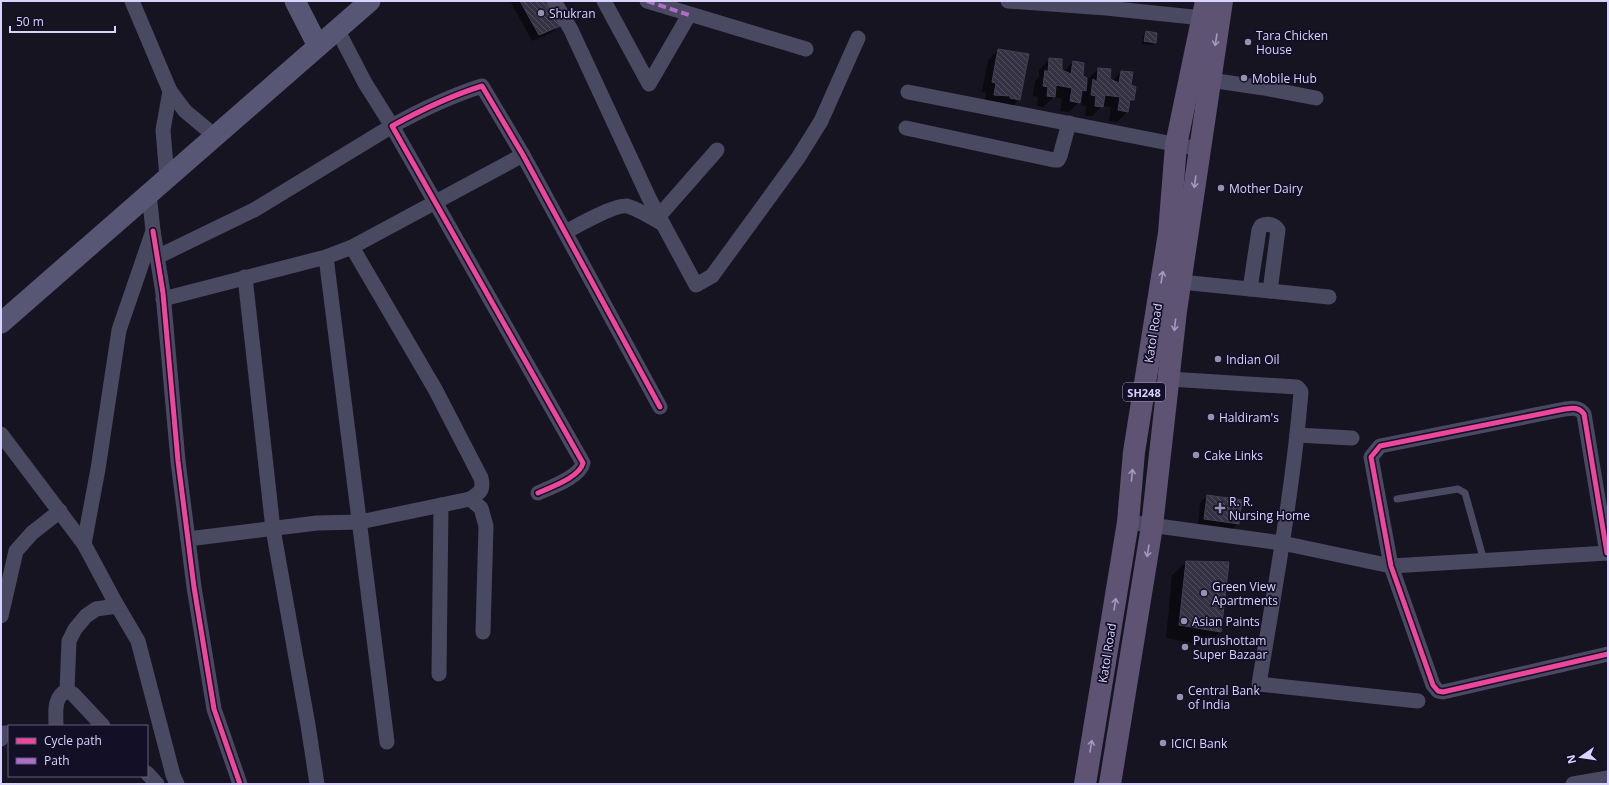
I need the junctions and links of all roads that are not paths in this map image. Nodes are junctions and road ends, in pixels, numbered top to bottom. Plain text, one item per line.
1 (132, 1) edge
2 (295, 1) edge
3 (309, 1) edge
4 (370, 1) edge
5 (554, 1) edge
6 (604, 1) edge
7 (647, 1) edge
8 (1008, 1) edge
9 (1222, 1) edge
10 (1106, 5) edge
11 (1204, 10) edge
12 (689, 14) junction
13 (327, 38) junction
14 (858, 38) dead end
15 (806, 49) dead end
16 (1210, 80) junction
17 (170, 91) junction
18 (908, 92) dead end
19 (1316, 98) dead end
20 (1069, 123) junction
21 (392, 126) junction
22 (906, 128) dead end
23 (215, 136) junction
24 (1176, 145) junction
25 (1199, 149) junction
26 (718, 150) dead end
27 (523, 155) junction
28 (167, 178) junction
29 (150, 193) junction
30 (435, 201) junction
31 (661, 220) junction
32 (154, 231) junction
33 (566, 232) junction
34 (352, 247) junction
35 (157, 257) junction
36 (326, 257) junction
37 (246, 277) junction
38 (1181, 282) junction
39 (1250, 289) junction
40 (1270, 291) junction
41 (1329, 297) dead end
42 (163, 299) junction
43 (1, 323) edge
44 (1169, 379) junction
45 (660, 407) dead end
46 (1, 434) edge
47 (1297, 435) junction
48 (1352, 438) dead end
49 (538, 493) dead end
50 (470, 499) junction
51 (1397, 500) dead end
52 (441, 505) junction
53 (60, 511) junction
54 (360, 522) junction
55 (1128, 522) junction
56 (1152, 526) junction
57 (273, 529) junction
58 (188, 540) junction
59 (1282, 543) junction
60 (84, 544) junction
61 (1607, 553) edge
62 (1484, 561) junction
63 (1391, 566) junction
64 (117, 606) junction
65 (1, 616) edge
66 (483, 632) dead end
67 (1608, 654) edge
68 (439, 674) dead end
69 (67, 691) junction
70 (1418, 701) dead end
71 (56, 725) edge
72 (102, 725) edge
73 (387, 742) dead end
74 (148, 774) edge
75 (1608, 778) edge
76 (157, 784) edge
77 (177, 784) edge
78 (240, 784) edge
79 (317, 784) edge
80 (1085, 784) edge
81 (1110, 784) edge
82 (1573, 784) edge

1 - 17 street
2 - 13 street
3 - 13 street
4 - 13 street
5 - 31 street
6 - 12 street
7 - 12 street
8 - 10 street
9 -> 16 main road, Katol Road / SH248
10 - 11 street
11 - 24 main road, Katol Road / SH248
12 - 15 street
13 - 21 street
13 - 23 street
14 - 31 street
16 - 19 street
16 - 25 main road, Katol Road / SH248
17 - 23 street
17 - 28 street
18 - 20 street
20 - 22 street
20 - 24 street
21 - 27 street
21 - 30 street
21 - 35 street
23 - 28 street
24 - 25 street
55 -> 24 main road, Katol Road / SH248
25 -> 38 main road, Katol Road / SH248
26 - 31 street
27 - 30 street
27 - 33 street
28 - 29 street
29 - 32 street
29 - 43 street
30 - 34 street
30 - 49 street
31 - 33 street
32 - 35 street
32 - 60 street
33 - 45 street
34 - 36 street
34 - 50 street
35 - 42 street
36 - 37 street
36 - 54 street
37 - 42 street
37 - 57 street
38 - 39 street
38 -> 44 main road, Katol Road / SH248
39 - 40 street
39 - 40 street
40 - 41 street
42 - 58 street
44 - 47 street
44 - 56 main road, Katol Road / SH248
46 - 53 street
47 - 48 street
47 - 59 street
50 - 52 street
50 - 66 street
51 - 62 lane
52 - 54 street
52 - 68 street
53 - 60 street
53 - 65 street
54 - 57 street
54 - 73 street
55 - 56 street
80 -> 55 main road, Katol Road / SH248
56 - 59 street
56 -> 81 main road, Katol Road / SH248
57 - 58 street
57 - 79 street
58 - 78 street
59 - 63 street
59 - 70 street
60 - 64 street
61 - 62 street
61 - 63 street
62 - 63 street
63 - 67 street
64 - 69 street
64 - 77 street
69 - 71 street
69 - 72 street
74 - 76 street
75 - 82 street

